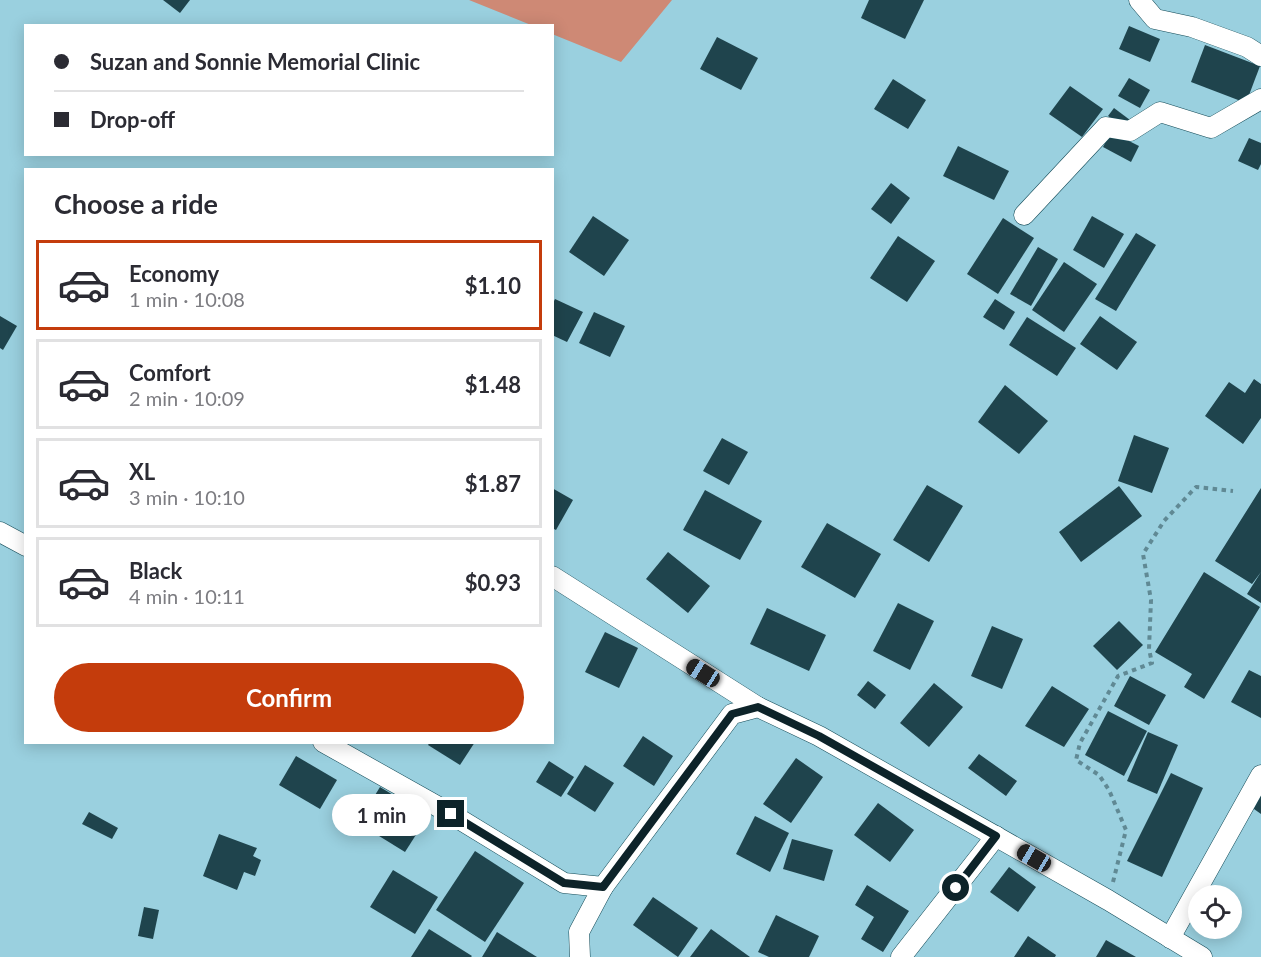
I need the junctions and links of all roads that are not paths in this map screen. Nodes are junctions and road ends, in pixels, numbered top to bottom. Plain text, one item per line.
1 (1140, 0) edge
2 (1261, 56) edge
3 (1261, 99) edge
4 (1024, 215) dead end
5 (0, 532) edge
6 (24, 545) edge
7 (554, 577) edge
8 (758, 707) junction
9 (327, 744) edge
10 (1261, 775) edge
11 (996, 836) junction
12 (603, 887) junction
13 (1170, 938) junction
14 (580, 957) edge
15 (901, 957) edge
16 (1202, 957) edge

1 - 2 street
3 - 4 street
5 - 6 street
7 - 8 street
8 - 11 street
8 - 12 street
9 - 12 street
10 - 13 street
11 - 13 street
11 - 15 street
12 - 14 street
13 - 16 street

